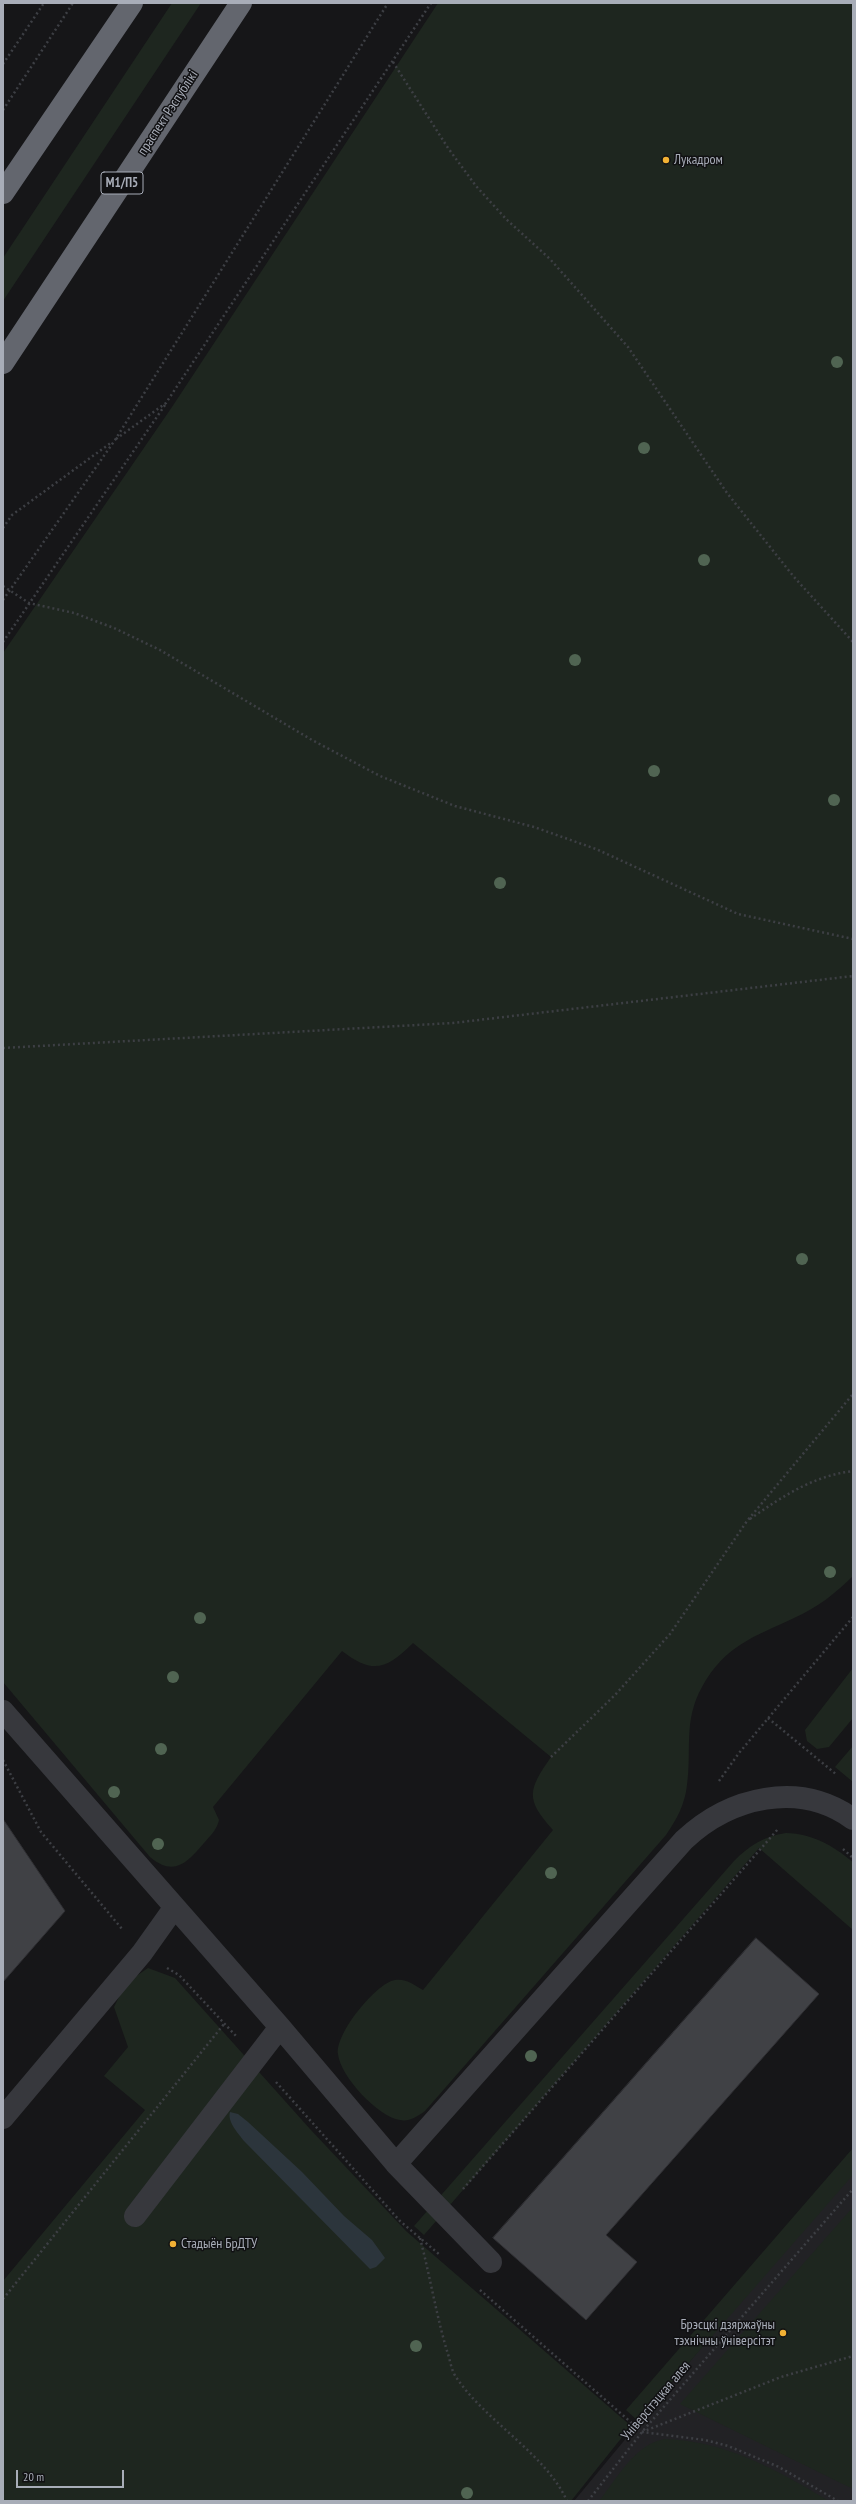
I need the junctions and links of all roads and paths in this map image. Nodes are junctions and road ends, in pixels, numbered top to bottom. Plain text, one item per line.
1 (44, 3) edge
2 (73, 3) edge
3 (132, 3) edge
4 (241, 3) edge
5 (388, 3) edge
6 (431, 3) edge
7 (393, 62) junction
8 (3, 64) edge
9 (3, 110) edge
10 (3, 193) edge
11 (3, 363) edge
12 (166, 402) junction
13 (115, 440) junction
14 (3, 528) edge
15 (3, 586) edge
16 (10, 590) junction
17 (3, 600) edge
18 (29, 604) junction
19 (3, 642) edge
20 (853, 642) edge
21 (853, 939) edge
22 (853, 976) edge
23 (3, 1048) edge
24 (853, 1394) edge
25 (853, 1470) edge
26 (747, 1521) junction
27 (853, 1617) edge
28 (3, 1711) edge
29 (768, 1718) junction
30 (551, 1757) dead end
31 (3, 1760) edge
32 (842, 1779) dead end
33 (853, 1819) edge
34 (702, 1824) junction
35 (781, 1826) dead end
36 (837, 1844) dead end
37 (853, 1858) edge
38 (174, 1908) junction
39 (142, 1953) junction
40 (225, 2024) junction
41 (280, 2027) junction
42 (256, 2058) junction
43 (3, 2118) edge
44 (396, 2164) junction
45 (853, 2189) edge
46 (443, 2212) junction
47 (135, 2216) dead end
48 (420, 2238) junction
49 (444, 2259) dead end
50 (491, 2262) dead end
51 (479, 2290) dead end
52 (3, 2299) edge
53 (853, 2356) edge
54 (642, 2432) junction
55 (567, 2501) edge
56 (588, 2501) edge
57 (838, 2501) edge

1 - 8 path
2 - 9 path
3 - 10 highway
4 - 11 highway, праспект Рэспублікі / М1/П5
5 - 13 path
6 - 7 path
7 - 12 path
7 - 20 path
12 - 13 path
12 - 18 path
13 - 14 path
13 - 16 path
15 - 16 path
16 - 17 path
16 - 18 path
18 - 19 path
18 - 21 path
22 - 23 path
24 - 26 path
25 - 26 path
26 - 30 path
27 - 29 path
28 - 38 lane
29 - 32 path
29 - 34 path
31 - 39 path
33 - 34 lane
34 - 44 lane
35 - 46 path
36 - 37 path
38 - 39 lane
38 - 41 lane
39 - 40 path
39 - 43 lane
40 - 42 path
40 - 52 path
41 - 42 lane
41 - 44 lane
42 - 47 lane
42 - 48 path
44 - 46 lane
45 - 54 path, Універсітэцкая алея
46 - 48 path
46 - 50 lane
48 - 49 path
48 - 55 path
51 - 54 path
53 - 54 path
54 - 56 path, Універсітэцкая алея
54 - 57 path

